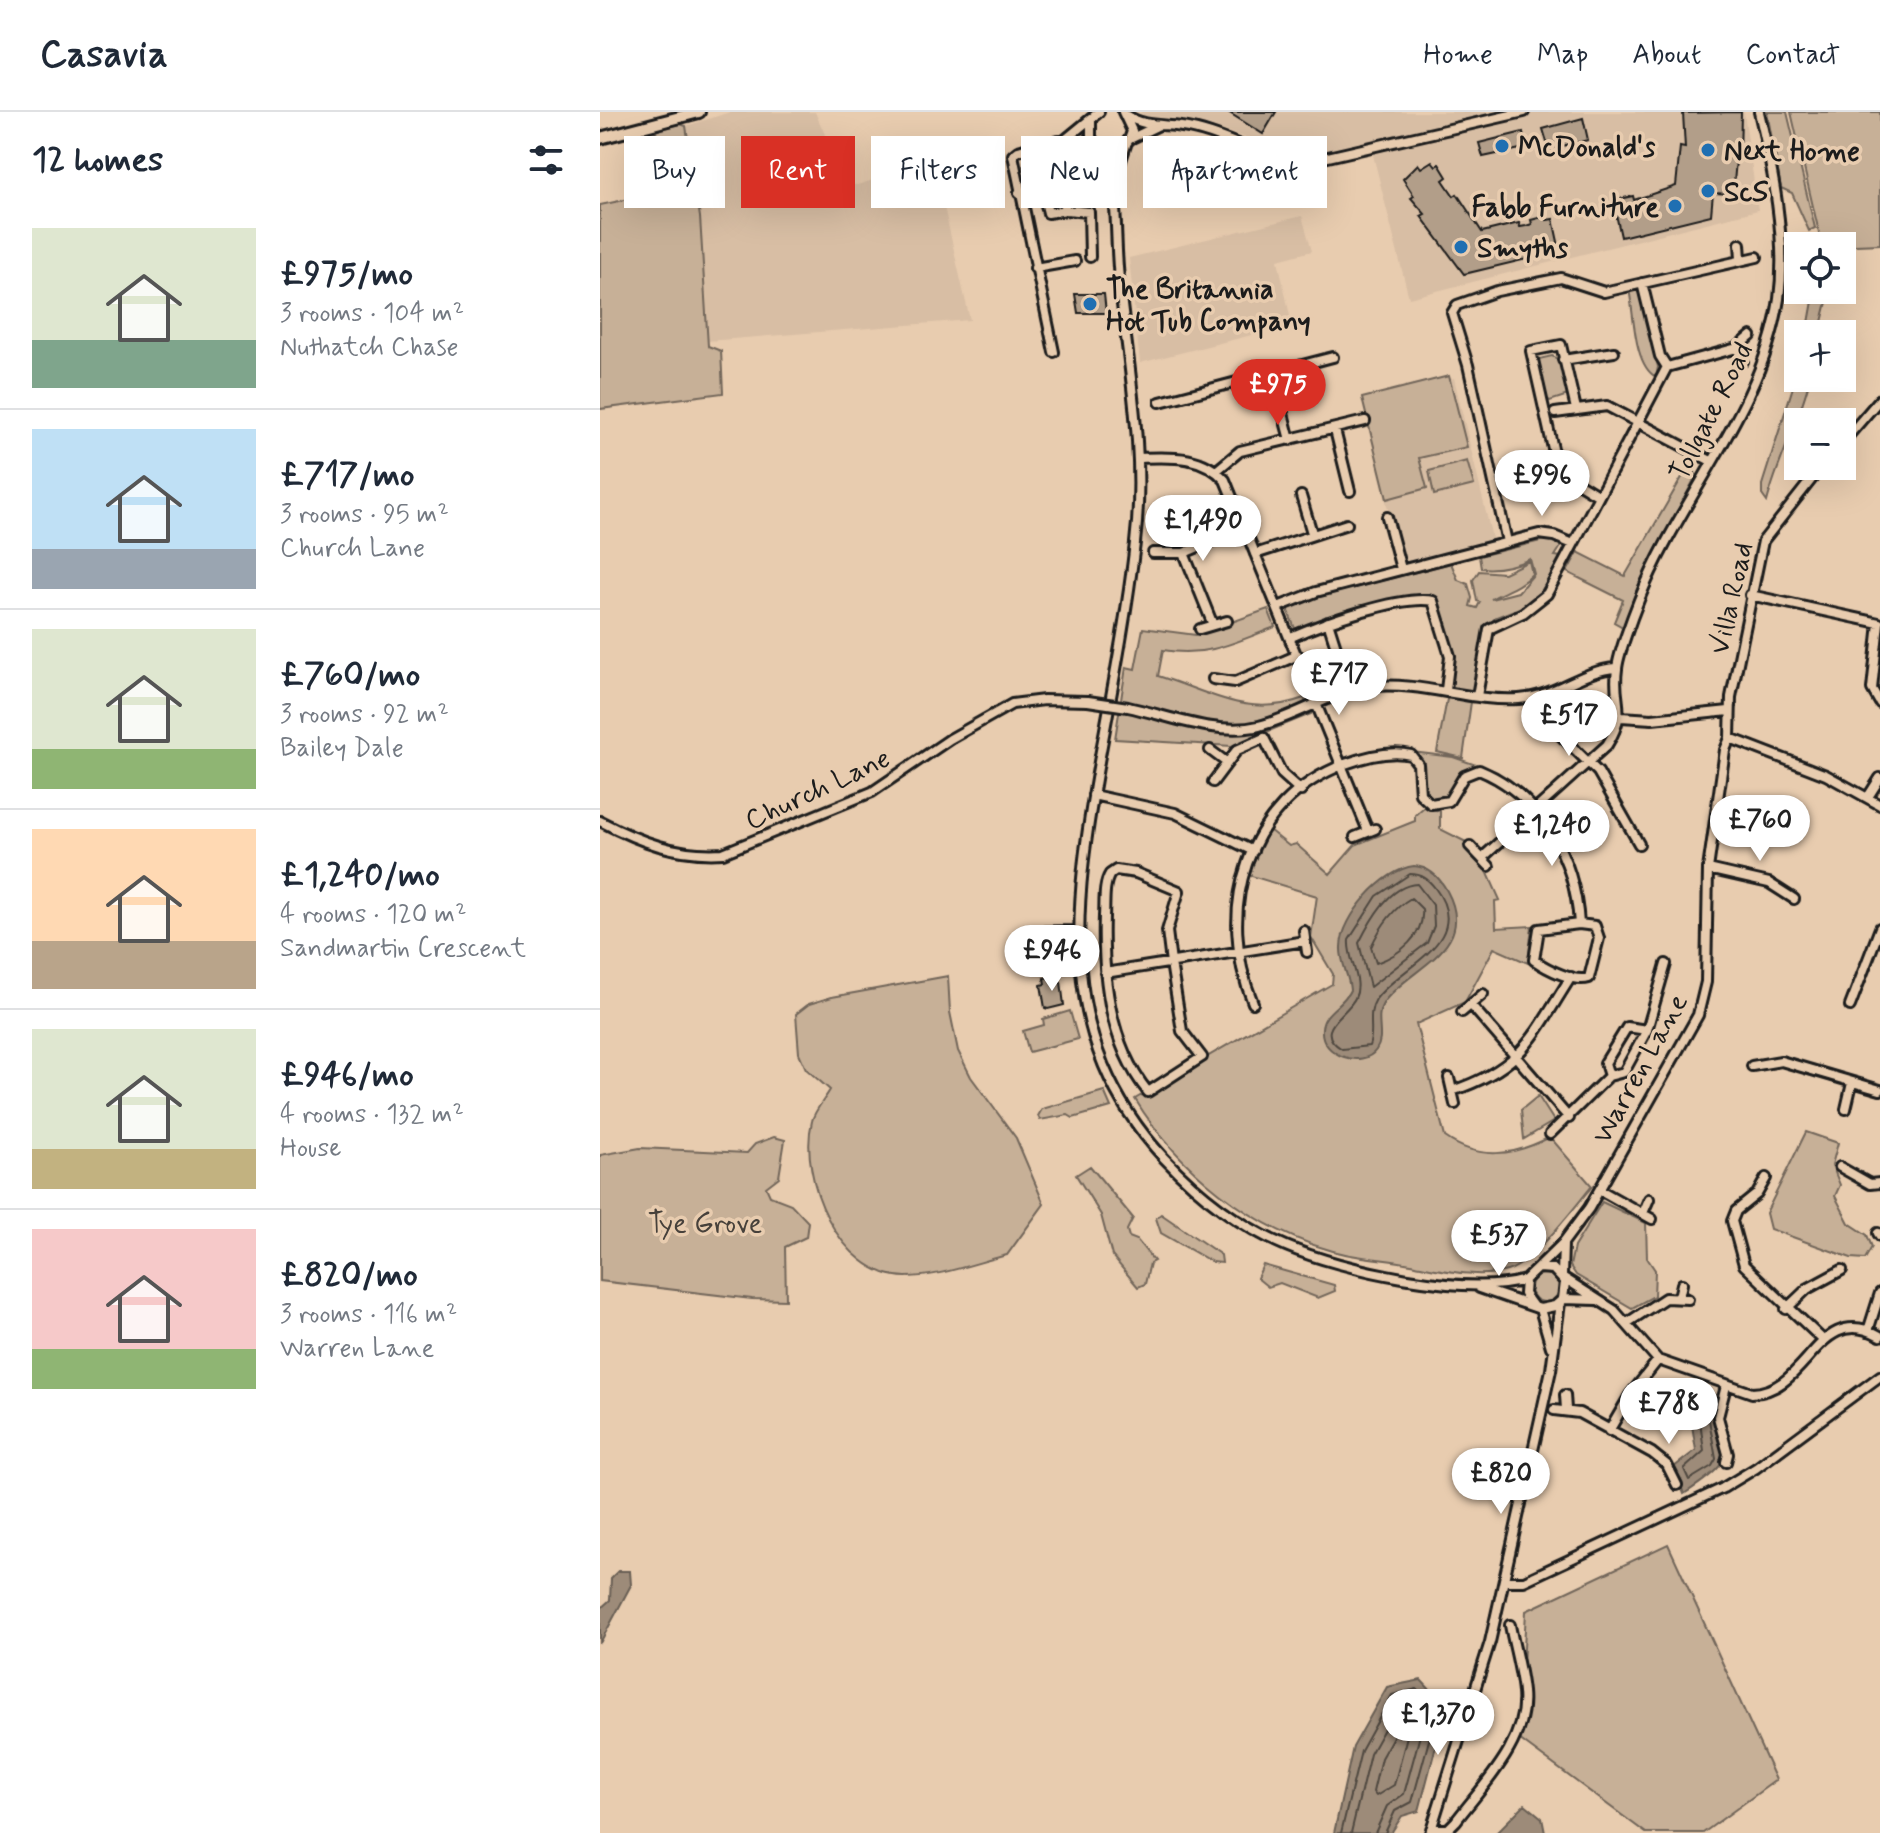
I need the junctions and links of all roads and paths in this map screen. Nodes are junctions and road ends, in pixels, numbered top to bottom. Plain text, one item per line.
1 (699, 112) edge
2 (1524, 112) edge
3 (1759, 112) edge
4 (1125, 113) edge
5 (1096, 115) edge
6 (1490, 116) edge
7 (1157, 125) junction
8 (1067, 136) edge
9 (1091, 136) edge
10 (600, 138) edge
11 (1128, 142) junction
12 (1127, 145) edge
13 (1021, 151) edge
14 (1019, 193) joint
15 (1047, 208) edge
16 (1114, 208) edge
17 (1066, 210) joint
18 (1740, 244) dead end
19 (1090, 257) dead end
20 (1757, 257) dead end
21 (1741, 258) junction
22 (1075, 261) dead end
23 (1035, 268) junction
24 (1642, 283) junction
25 (1751, 336) dead end
26 (1737, 348) junction
27 (1054, 352) dead end
28 (1614, 352) dead end
29 (1333, 357) dead end
30 (1563, 360) junction
31 (1743, 361) dead end
32 (1667, 367) junction
33 (1273, 375) junction
34 (1880, 399) edge
35 (1160, 402) dead end
36 (1576, 409) junction
37 (1555, 413) dead end
38 (1365, 421) dead end
39 (1638, 423) junction
40 (1856, 427) edge
41 (1335, 430) junction
42 (1290, 440) junction
43 (1139, 458) junction
44 (1711, 461) junction
45 (1216, 471) junction
46 (1811, 480) edge
47 (1350, 491) dead end
48 (1301, 496) dead end
49 (1599, 496) junction
50 (1387, 517) dead end
51 (1347, 524) dead end
52 (1245, 527) junction
53 (1312, 533) junction
54 (1507, 542) junction
55 (1573, 544) junction
56 (1153, 553) dead end
57 (1184, 553) junction
58 (1255, 554) junction
59 (1401, 569) junction
60 (1750, 595) junction
61 (1278, 607) junction
62 (1227, 621) dead end
63 (1879, 621) edge
64 (1328, 622) junction
65 (1213, 625) junction
66 (1200, 629) dead end
67 (1291, 637) junction
68 (1298, 655) junction
69 (1341, 663) dead end
70 (1616, 668) junction
71 (1213, 679) dead end
72 (1446, 690) junction
73 (1477, 696) junction
74 (1317, 703) junction
75 (1880, 703) edge
76 (1729, 711) junction
77 (1621, 717) junction
78 (1548, 723) dead end
79 (1730, 738) junction
80 (1210, 750) dead end
81 (1226, 762) junction
82 (1589, 762) junction
83 (1342, 765) junction
84 (1880, 778) edge
85 (1213, 782) dead end
86 (1301, 791) junction
87 (1093, 795) junction
88 (1868, 797) junction
89 (1880, 805) edge
90 (1534, 810) junction
91 (600, 821) edge
92 (1355, 837) dead end
93 (1639, 844) dead end
94 (1470, 846) dead end
95 (1253, 851) junction
96 (1482, 858) junction
97 (1489, 866) dead end
98 (1708, 869) junction
99 (1794, 899) dead end
100 (1579, 924) junction
101 (1880, 928) edge
102 (1077, 931) junction
103 (1024, 932) dead end
104 (1237, 952) junction
105 (1307, 952) dead end
106 (1171, 963) junction
107 (1666, 964) dead end
108 (1105, 973) junction
109 (1571, 977) junction
110 (1483, 994) dead end
111 (1253, 1003) dead end
112 (1471, 1005) junction
113 (1850, 1006) dead end
114 (1462, 1012) dead end
115 (1647, 1030) junction
116 (1516, 1059) junction
117 (1764, 1063) junction
118 (1752, 1066) dead end
119 (1766, 1073) dead end
120 (1609, 1076) junction
121 (1449, 1078) dead end
122 (1852, 1083) junction
123 (1880, 1090) edge
124 (1452, 1091) junction
125 (1455, 1104) dead end
126 (1846, 1109) dead end
127 (1569, 1118) junction
128 (1550, 1134) dead end
129 (1840, 1167) dead end
130 (1766, 1178) dead end
131 (1880, 1183) edge
132 (1600, 1190) junction
133 (1649, 1199) dead end
134 (1643, 1213) junction
135 (1652, 1219) dead end
136 (1563, 1243) junction
137 (1537, 1268) junction
138 (1842, 1270) dead end
139 (1563, 1276) junction
140 (1525, 1280) junction
141 (1682, 1284) dead end
142 (1474, 1286) junction
143 (1880, 1293) edge
144 (1598, 1300) junction
145 (1561, 1301) junction
146 (1536, 1307) junction
147 (1786, 1309) junction
148 (1627, 1323) junction
149 (1868, 1331) junction
150 (1880, 1336) edge
151 (1823, 1340) junction
152 (1553, 1356) junction
153 (1658, 1360) junction
154 (1880, 1376) edge
155 (1726, 1386) junction
156 (1565, 1395) dead end
157 (1566, 1409) junction
158 (1554, 1410) dead end
159 (1609, 1431) junction
160 (1726, 1462) dead end
161 (1677, 1485) dead end
162 (1504, 1581) junction
163 (1510, 1625) dead end
164 (1430, 1831) edge

1 - 10 main road
2 - 6 street
3 - 44 street, Tollgate Road
4 - 7 street
4 - 11 street
5 - 8 street
5 - 9 street
6 - 7 street
7 - 11 street
11 - 12 street
13 - 14 street
14 - 23 street
15 - 17 street
16 - 43 street
17 - 19 street
18 - 21 street
20 - 21 street
21 - 24 street
22 - 23 street
23 - 27 street
24 - 32 street
24 - 54 street
25 - 26 street
26 - 31 street
26 - 32 street
28 - 30 street
29 - 33 street
30 - 36 street
30 - 49 street
32 - 39 street
33 - 35 street
33 - 42 street
34 - 40 street
36 - 37 street
36 - 39 street
38 - 41 street
39 - 44 street
39 - 49 street
41 - 42 street
41 - 47 street
42 - 45 street
43 - 45 street
43 - 87 street
44 - 70 street, Tollgate Road
45 - 52 street
46 - 60 street, Villa Road
48 - 53 street
49 - 55 street
50 - 59 street
51 - 53 street
52 - 57 street
52 - 58 street
53 - 58 street
54 - 55 street
54 - 59 street
55 - 73 street
56 - 57 street
57 - 65 street
58 - 61 street
59 - 61 street
60 - 63 street
60 - 76 street, Villa Road
61 - 67 street
62 - 65 street
63 - 75 street
64 - 67 street
64 - 69 street
64 - 72 street
65 - 66 street
67 - 68 street
68 - 71 street
68 - 74 street
70 - 73 street
70 - 77 street, Tollgate Road
72 - 73 street
72 - 74 street
74 - 83 street
74 - 91 street, Church Lane, bridge
76 - 77 street
76 - 79 street, Warren Lane
77 - 82 street
78 - 82 street
79 - 88 street
79 - 98 street, Warren Lane
80 - 81 street
81 - 85 street
81 - 86 street
82 - 90 street
82 - 93 street
83 - 86 street
83 - 90 street
83 - 92 street
84 - 88 street
86 - 95 street
87 - 95 street
87 - 102 street
88 - 89 street
90 - 96 street
90 - 100 street
94 - 96 street
95 - 104 street
96 - 97 street
98 - 99 street
98 - 132 street, Warren Lane
100 - 109 street
100 - 109 street
101 - 113 street
102 - 103 street
102 - 142 street
104 - 105 street
104 - 106 street
104 - 111 street
106 - 108 street
106 - 108 street
106 - 108 street
107 - 115 street
109 - 116 street
110 - 112 street
112 - 114 street
112 - 116 street
115 - 120 street
115 - 120 street
116 - 124 street
116 - 127 street
117 - 118 street
117 - 119 street
117 - 122 street
120 - 127 street
121 - 124 street
122 - 123 street
122 - 126 street
124 - 125 street
127 - 128 street
129 - 131 street
130 - 147 street
132 - 134 street
132 - 136 street, Warren Lane
133 - 134 street
134 - 135 street
136 - 137 street, Warren Lane
136 - 139 street
137 - 139 street
137 - 140 street, Warren Lane
138 - 147 street
139 - 144 street
139 - 145 street
140 - 142 street
140 - 146 street
141 - 148 street
142 - 146 street
143 - 149 street
144 - 145 street
144 - 148 street
145 - 146 street
145 - 152 street
146 - 152 street
147 - 151 street
148 - 153 street
149 - 150 street
149 - 151 street
151 - 155 street
152 - 162 street
153 - 155 street
153 - 159 street
154 - 162 street
155 - 160 street
156 - 157 street
157 - 158 street
157 - 159 street
159 - 161 street
162 - 164 street
163 - 164 street

